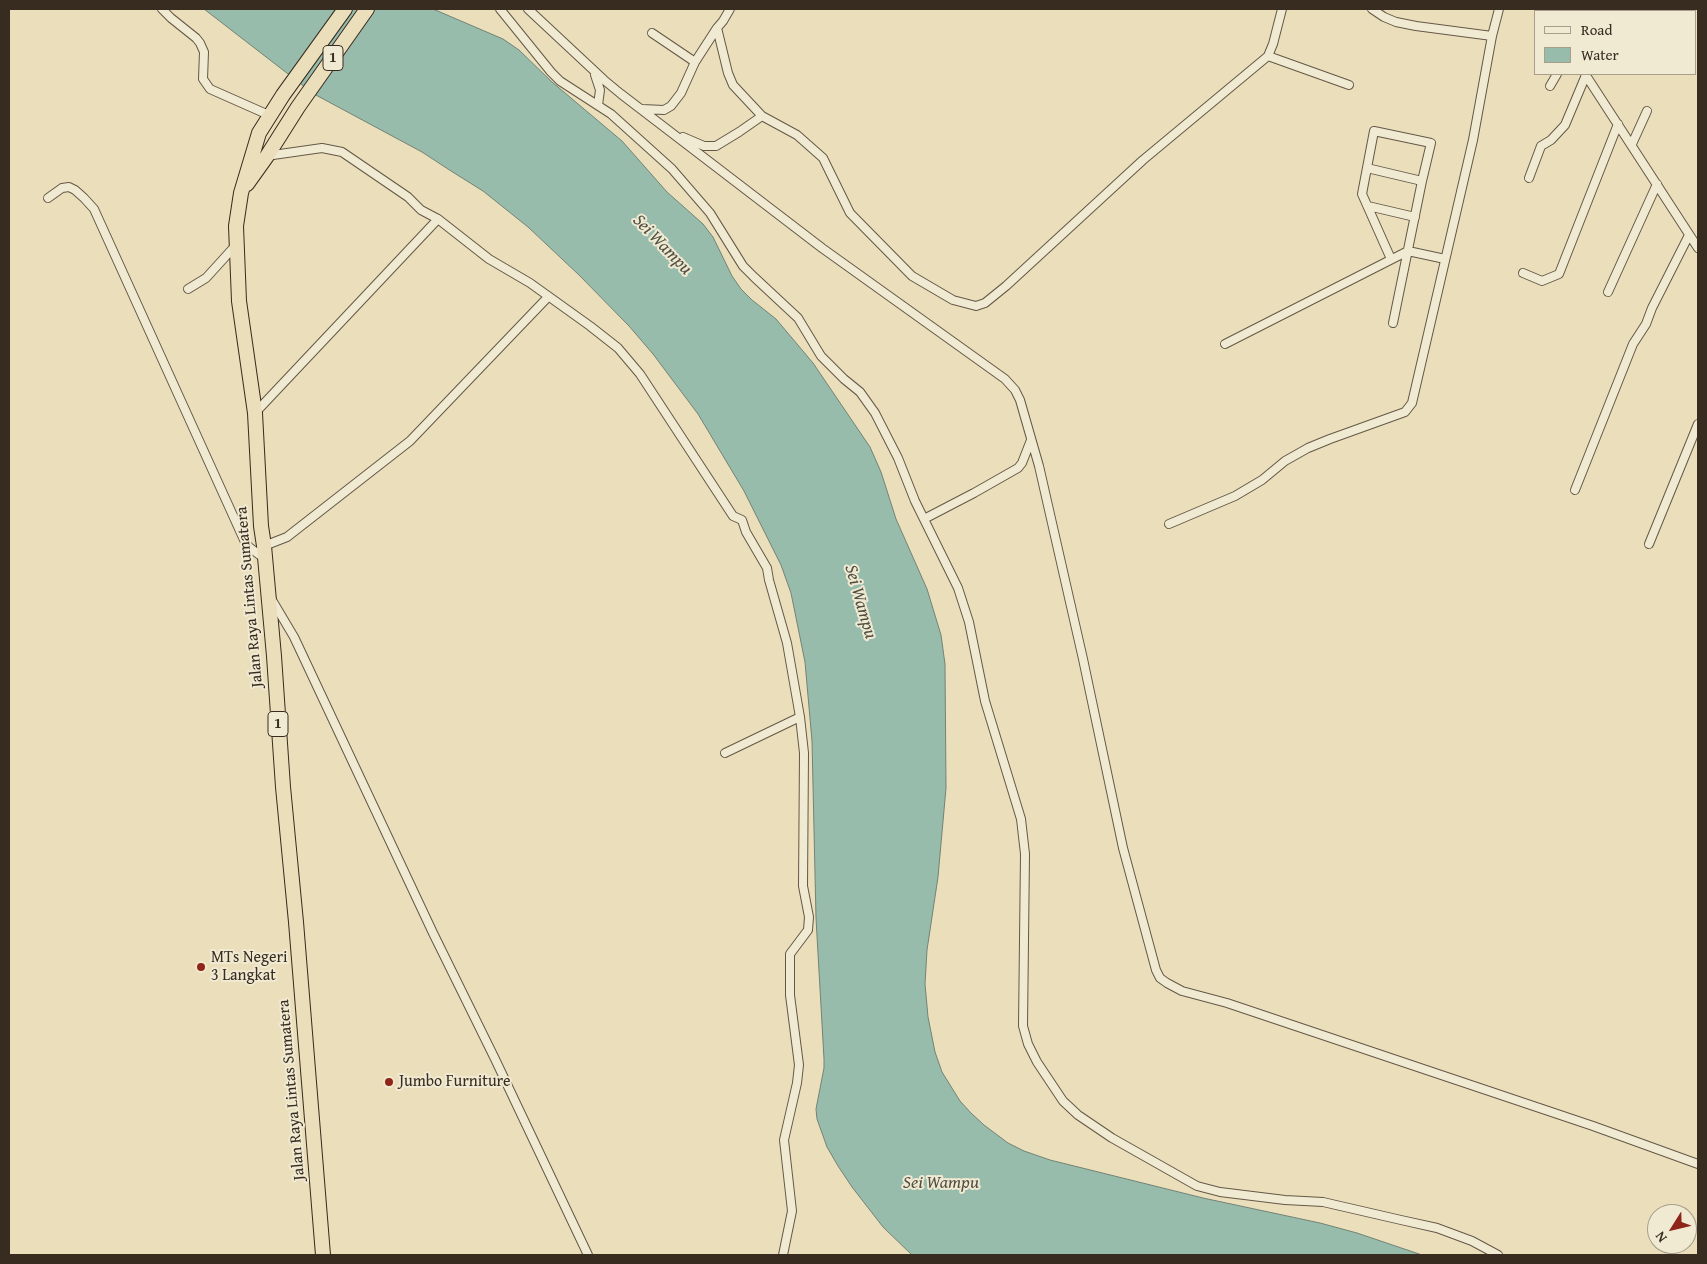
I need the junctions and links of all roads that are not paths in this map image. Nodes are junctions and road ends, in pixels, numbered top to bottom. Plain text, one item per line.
1 (162, 9) edge
2 (345, 9) edge
3 (367, 9) edge
4 (500, 9) edge
5 (528, 9) edge
6 (730, 9) edge
7 (1282, 9) edge
8 (1372, 9) edge
9 (1499, 9) edge
10 (717, 28) junction
11 (652, 33) dead end
12 (1492, 36) junction
13 (1268, 56) junction
14 (695, 62) junction
15 (590, 67) junction
16 (1556, 75) edge
17 (1585, 75) edge
18 (1586, 75) edge
19 (1349, 85) dead end
20 (1550, 86) dead end
21 (598, 104) junction
22 (642, 109) junction
23 (1647, 111) dead end
24 (271, 116) junction
25 (762, 116) junction
26 (1618, 124) junction
27 (672, 132) junction
28 (1632, 144) junction
29 (252, 156) junction
30 (267, 156) junction
31 (1367, 168) junction
32 (1529, 178) dead end
33 (1422, 181) junction
34 (1657, 184) junction
35 (240, 193) junction
36 (48, 198) dead end
37 (1368, 206) junction
38 (1415, 217) junction
39 (438, 219) junction
40 (1689, 235) junction
41 (236, 245) junction
42 (1698, 248) edge
43 (1408, 250) junction
44 (1391, 259) junction
45 (1445, 259) junction
46 (1523, 273) dead end
47 (188, 289) dead end
48 (1608, 292) dead end
49 (548, 297) junction
50 (1393, 323) dead end
51 (1225, 344) dead end
52 (255, 413) junction
53 (1698, 424) edge
54 (1031, 440) junction
55 (1575, 490) dead end
56 (924, 519) junction
57 (1170, 524) dead end
58 (1649, 544) dead end
59 (265, 552) junction
60 (268, 594) junction
61 (800, 717) junction
62 (725, 753) dead end
63 (1698, 1164) edge
64 (323, 1255) edge
65 (588, 1255) edge
66 (783, 1255) edge
67 (1498, 1255) edge

1 - 24 street
2 - 24 highway, Jalan Raya Lintas Sumatera / 1
3 - 30 highway, 1
4 - 21 street
5 - 15 street
6 - 10 street
7 - 13 street
8 - 12 street
9 - 12 street
10 - 14 street
10 - 25 street
11 - 14 street
12 - 45 street
13 - 19 street
13 - 25 street
14 - 22 street
15 - 21 street
15 - 22 street
16 - 20 street
17 - 32 street
18 - 26 street
21 - 56 street
22 - 27 street
23 - 28 street
24 - 29 highway, Jalan Raya Lintas Sumatera / 1
25 - 27 street
26 - 28 street
26 - 46 street
27 - 54 street
28 - 34 street
29 - 30 street
29 - 35 highway, Jalan Raya Lintas Sumatera / 1
30 - 35 highway, 1
30 - 39 street
31 - 33 street
31 - 33 street
31 - 37 street
33 - 38 street
34 - 40 street
34 - 48 street
35 - 41 highway, Jalan Raya Lintas Sumatera / 1
36 - 59 street
37 - 38 street
37 - 44 street
38 - 43 street
39 - 49 street
39 - 52 street
40 - 42 street
40 - 55 street
41 - 47 street
41 - 52 highway, Jalan Raya Lintas Sumatera / 1
43 - 44 street
43 - 45 street
43 - 50 street
44 - 51 street
45 - 57 street
49 - 59 street
49 - 61 street
52 - 59 highway, Jalan Raya Lintas Sumatera / 1
53 - 58 street
54 - 56 street
54 - 63 street
56 - 67 street
59 - 60 highway, Jalan Raya Lintas Sumatera / 1
60 - 64 highway, Jalan Raya Lintas Sumatera / 1
60 - 65 street
61 - 62 street
61 - 66 street

